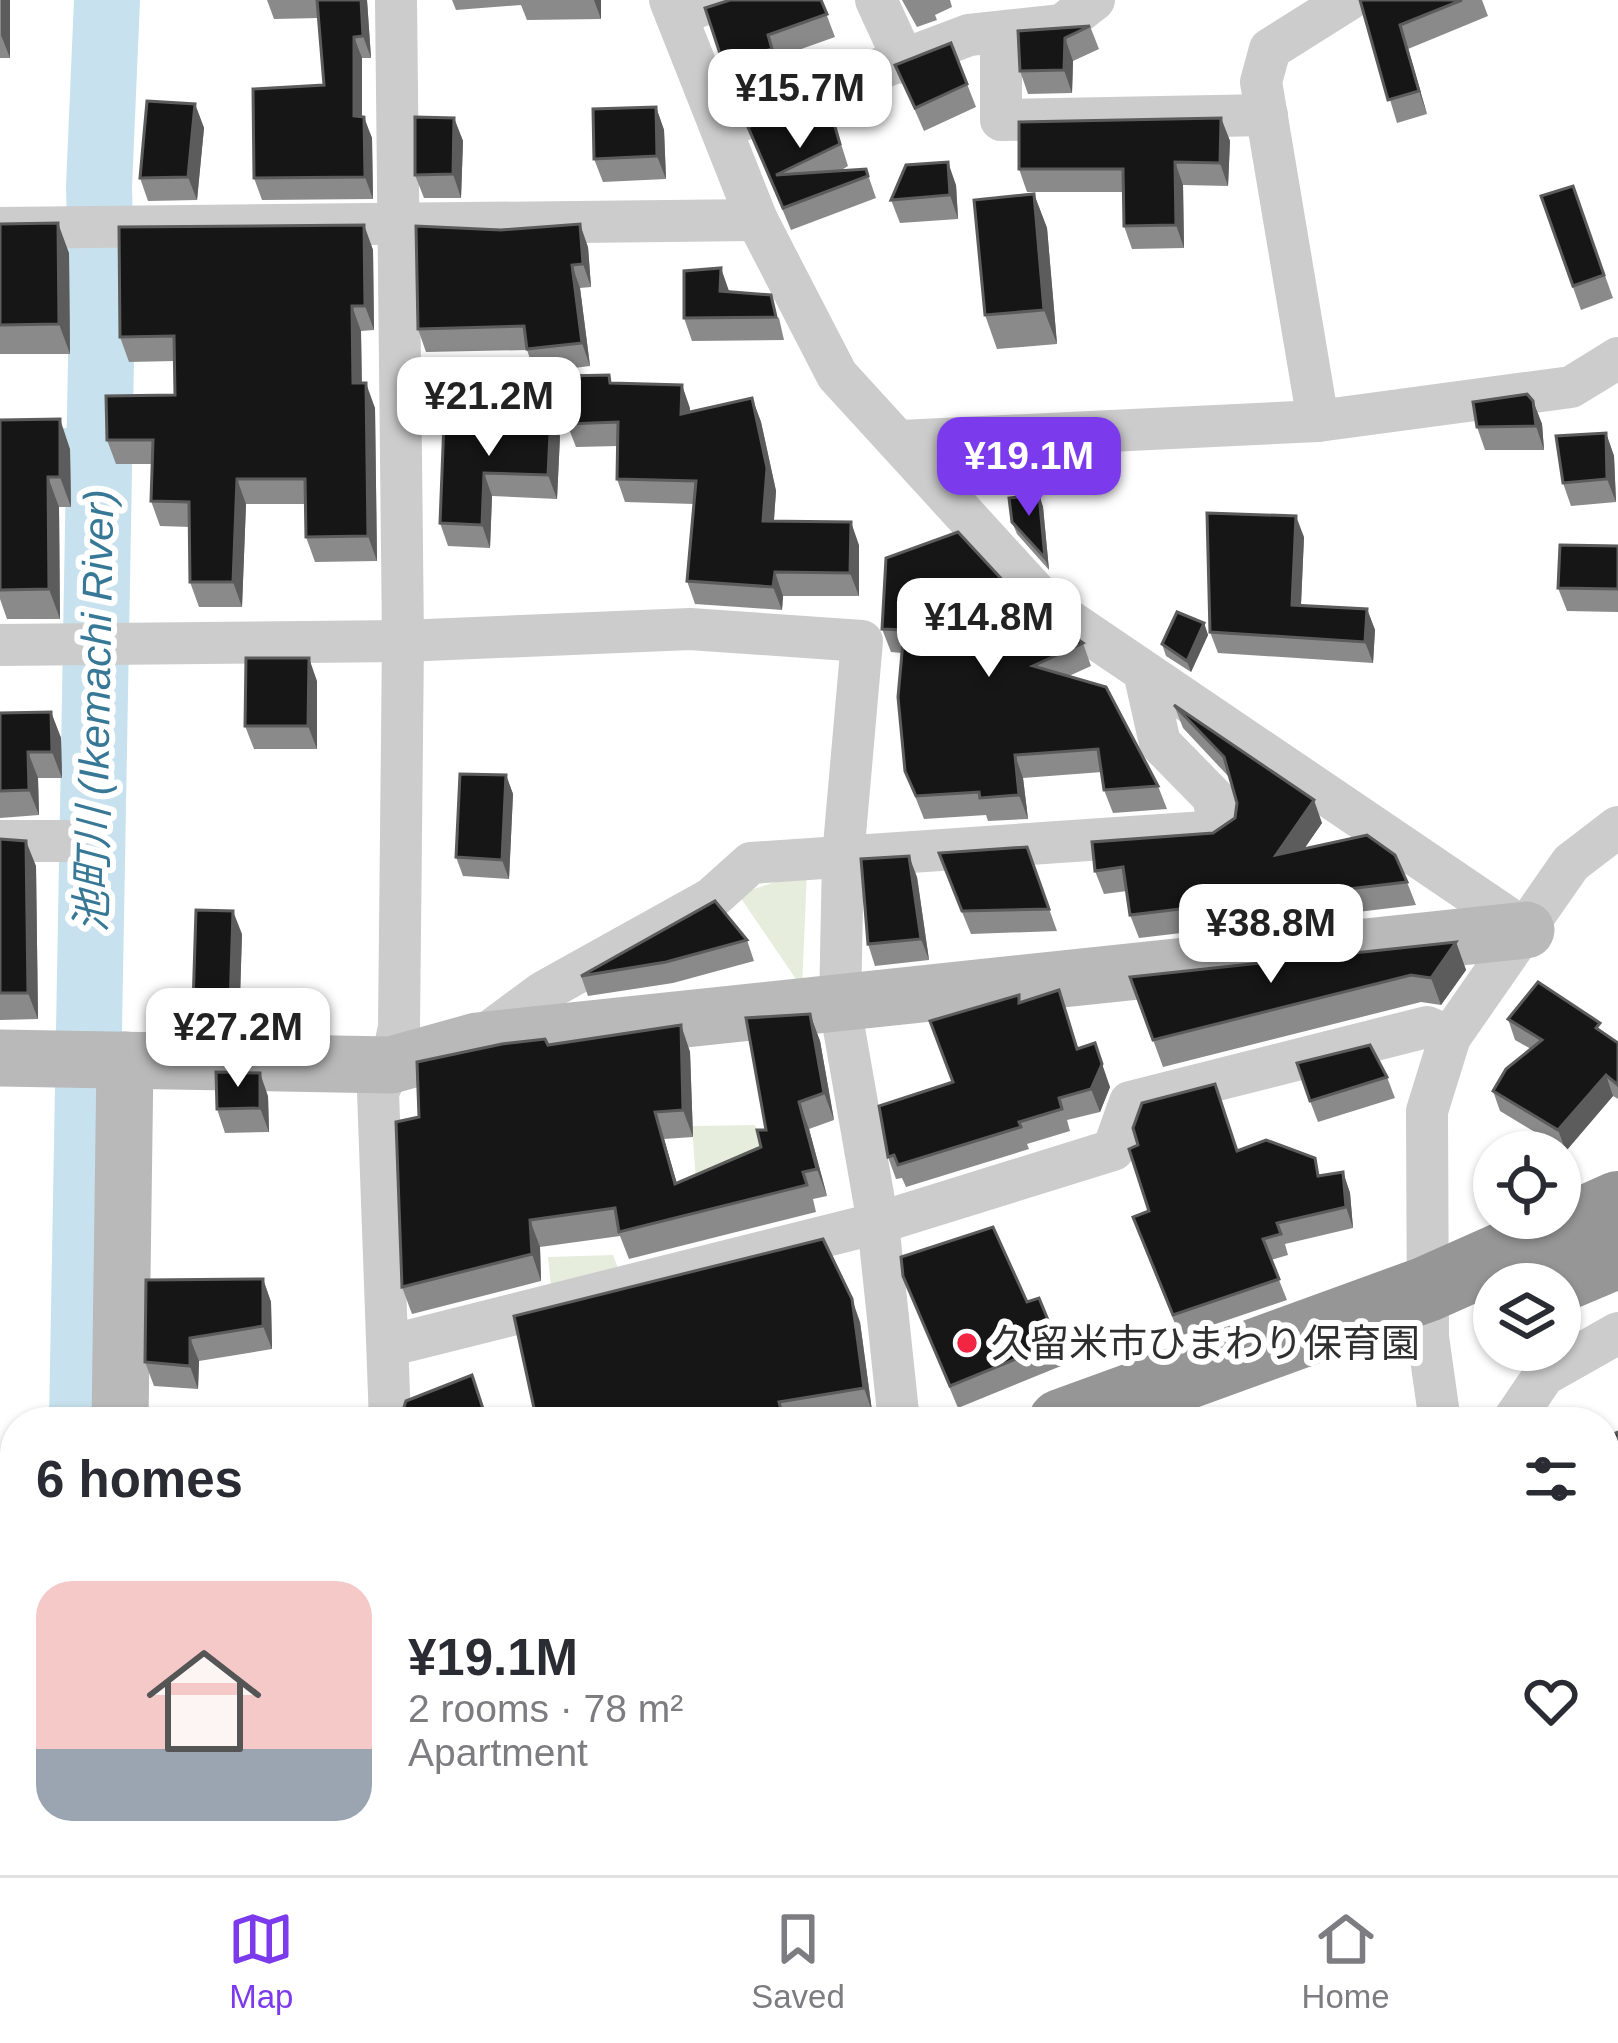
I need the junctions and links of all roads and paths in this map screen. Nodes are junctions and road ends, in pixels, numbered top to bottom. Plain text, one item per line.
1 (396, 0) edge
2 (716, 0) edge
3 (876, 0) edge
4 (1094, 0) edge
5 (1348, 0) edge
6 (673, 7) edge
7 (1001, 32) junction
8 (905, 63) junction
9 (1267, 116) junction
10 (721, 128) junction
11 (757, 220) junction
12 (398, 225) junction
13 (0, 228) edge
14 (1618, 358) edge
15 (1318, 421) junction
16 (901, 441) junction
17 (403, 641) junction
18 (0, 645) edge
19 (1144, 672) junction
20 (1618, 826) edge
21 (0, 841) edge
22 (67, 841) dead end
23 (843, 857) junction
24 (1526, 930) junction
25 (840, 1006) junction
26 (1450, 1036) junction
27 (477, 1041) junction
28 (0, 1058) edge
29 (125, 1060) junction
30 (392, 1065) junction
31 (1618, 1204) edge
32 (878, 1223) junction
33 (1618, 1255) edge
34 (1581, 1271) edge
35 (1473, 1310) edge
36 (1428, 1313) junction
37 (1618, 1333) edge
38 (388, 1346) junction
39 (120, 1407) edge
40 (390, 1407) edge
41 (897, 1407) edge
42 (1112, 1407) edge
43 (1226, 1407) edge
44 (1438, 1407) edge
45 (1522, 1407) edge

1 - 12 street
2 - 6 street
3 - 8 street
4 - 7 street
5 - 9 street
6 - 10 street
7 - 8 street
7 - 9 street
8 - 10 street
9 - 15 street
10 - 11 street
11 - 12 street
11 - 16 street
12 - 13 street
12 - 17 street
14 - 15 street
15 - 16 street
16 - 19 street
17 - 18 street
17 - 23 street
17 - 30 street
19 - 23 street
19 - 24 street
20 - 24 street
21 - 22 street
23 - 25 street
23 - 27 street
24 - 25 street
24 - 26 street
25 - 27 street
25 - 32 street
26 - 32 street
26 - 36 street
27 - 30 street
28 - 29 street
29 - 30 street
29 - 39 street
30 - 38 street
31 - 36 highway
32 - 38 street
32 - 41 street
33 - 34 highway
35 - 36 highway
36 - 42 highway
36 - 43 highway
36 - 44 street
37 - 45 street
38 - 40 street

